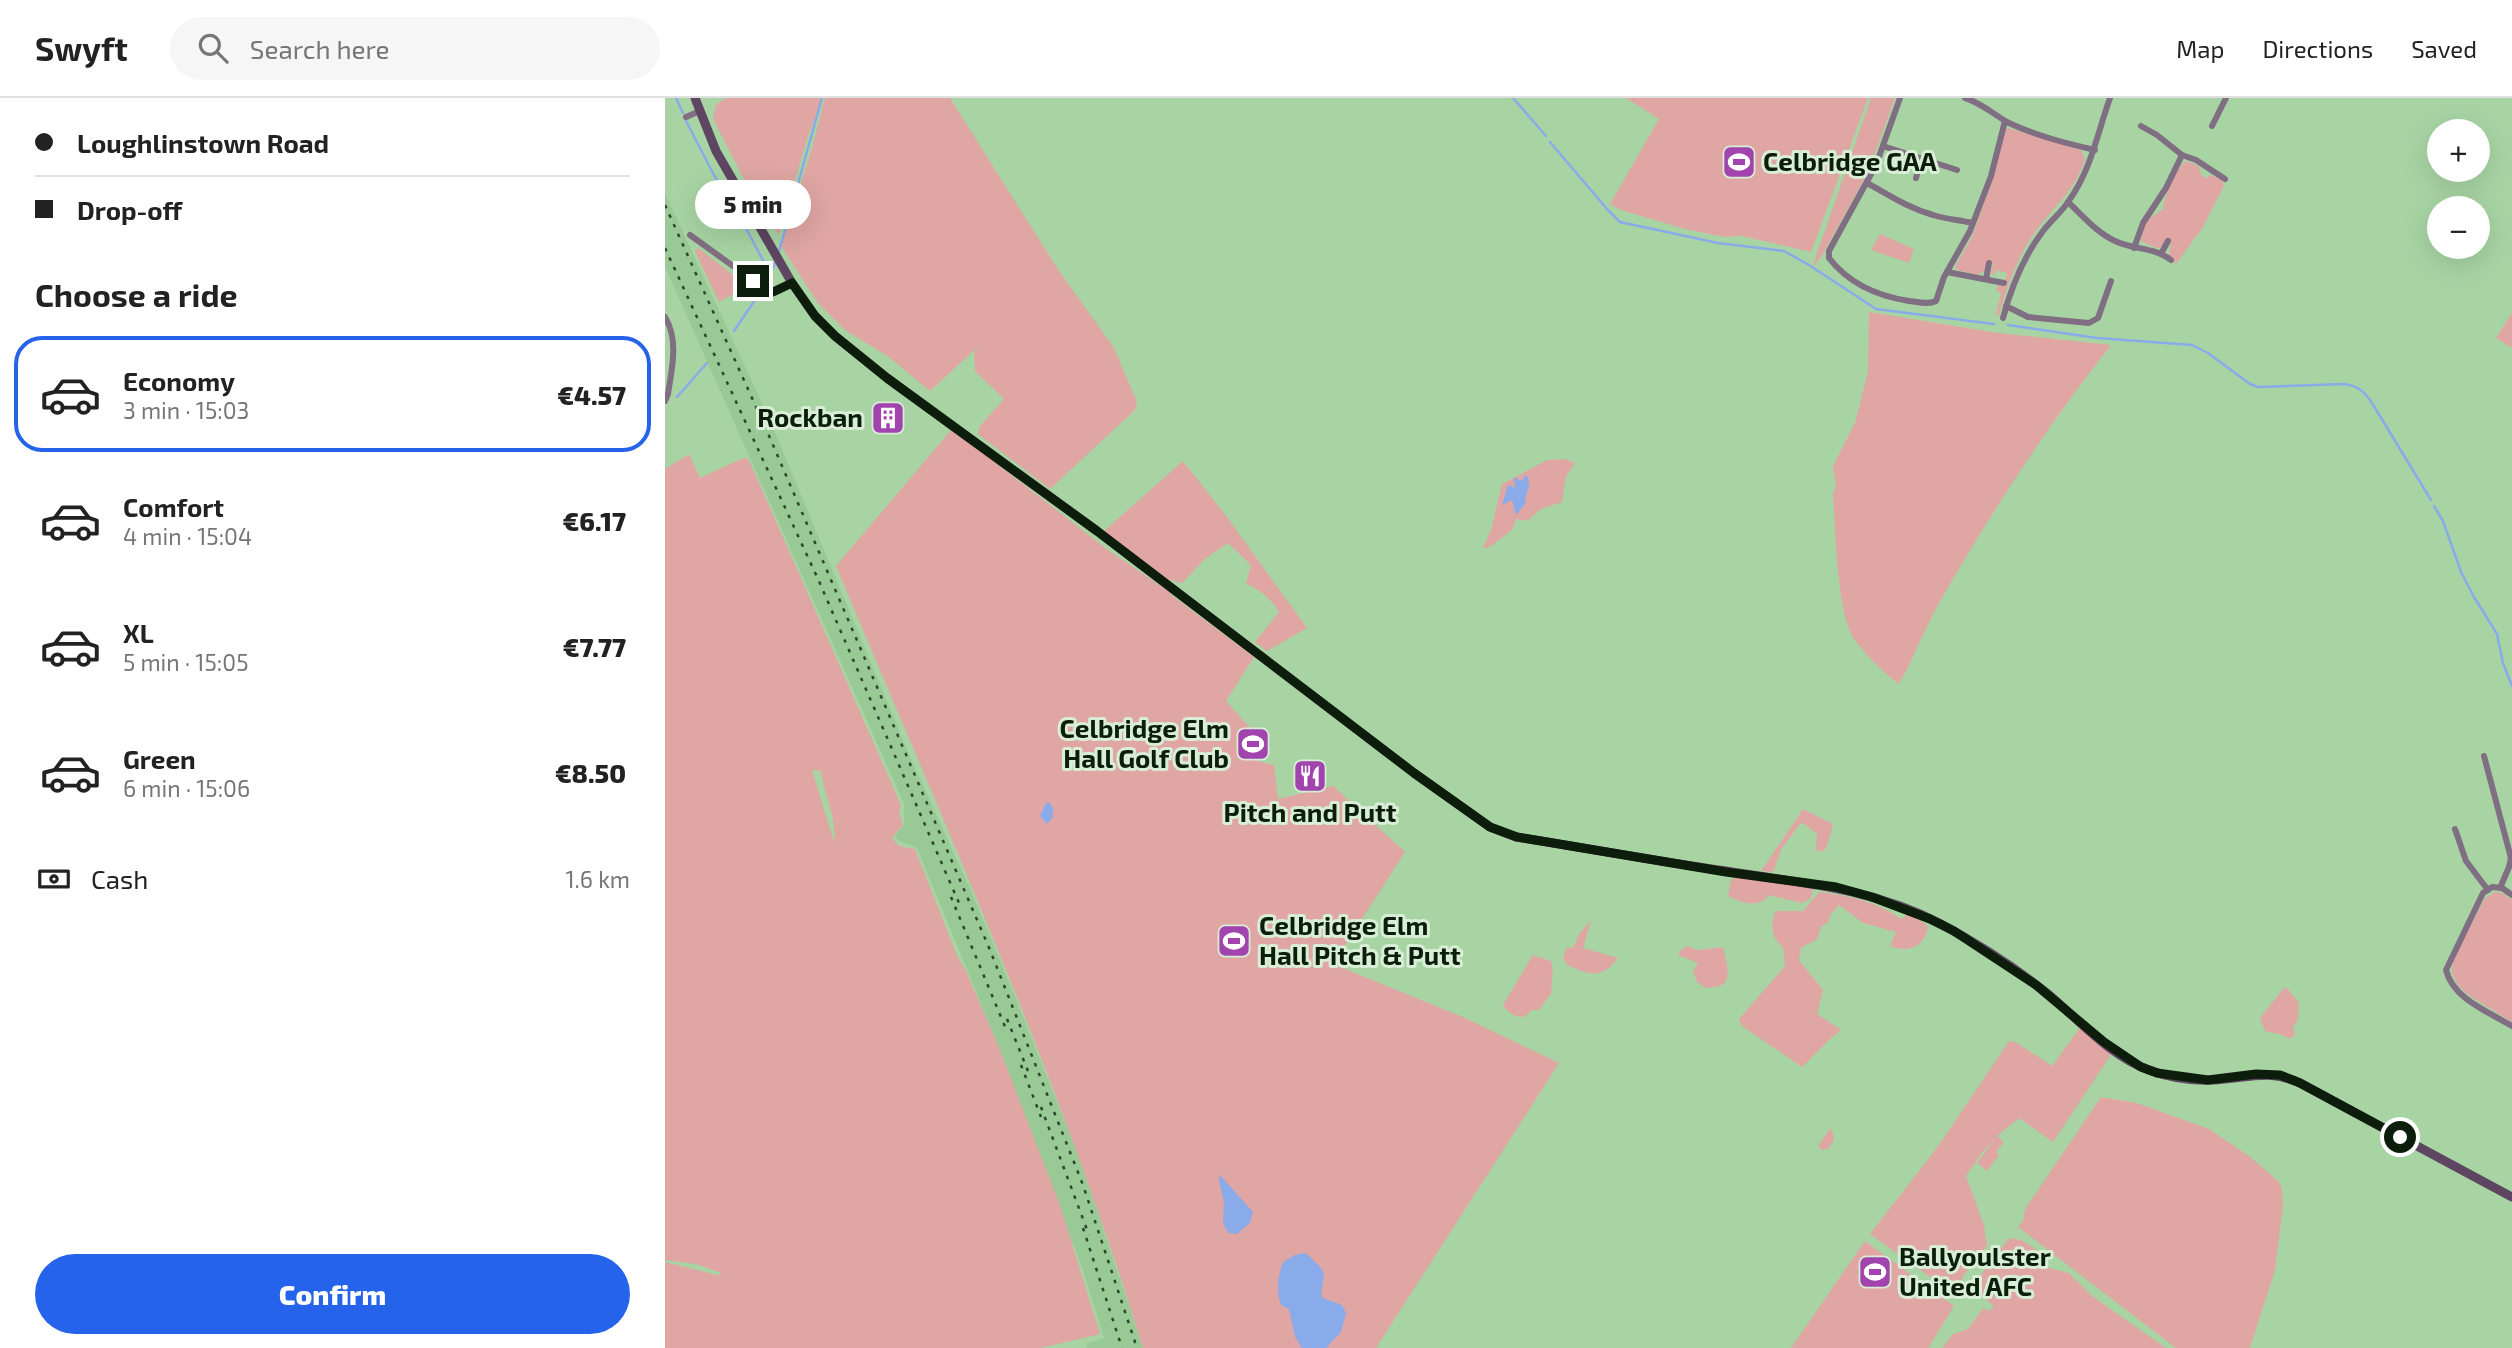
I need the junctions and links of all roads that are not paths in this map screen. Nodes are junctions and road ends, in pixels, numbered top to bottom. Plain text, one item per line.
1 (695, 98) edge
2 (1900, 98) edge
3 (1965, 98) edge
4 (2110, 98) edge
5 (2226, 98) edge
6 (1976, 99) edge
7 (700, 111) junction
8 (686, 117) dead end
9 (2005, 121) junction
10 (2141, 126) dead end
11 (2212, 126) dead end
12 (1883, 146) junction
13 (2095, 150) junction
14 (2182, 155) junction
15 (1921, 159) junction
16 (1957, 170) dead end
17 (1916, 178) dead end
18 (2225, 179) dead end
19 (1867, 183) junction
20 (2068, 202) junction
21 (1972, 223) junction
22 (691, 235) dead end
23 (2168, 242) dead end
24 (2134, 248) junction
25 (2162, 252) junction
26 (2171, 260) dead end
27 (1989, 263) dead end
28 (1947, 272) junction
29 (1986, 279) junction
30 (2111, 281) dead end
31 (792, 283) junction
32 (2004, 283) dead end
33 (2006, 306) junction
34 (665, 317) edge
35 (2003, 318) dead end
36 (665, 401) edge
37 (2484, 756) dead end
38 (2455, 829) dead end
39 (2500, 888) junction
40 (2488, 890) junction
41 (2512, 895) edge
42 (2512, 1026) edge
43 (2512, 1196) edge

1 - 7 street
2 - 12 street
3 - 6 street
4 - 13 street
5 - 11 street
6 - 9 street
7 - 8 street
7 - 31 street
9 - 13 street
9 - 21 street
10 - 14 street
12 - 15 street
12 - 19 street
13 - 20 street
14 - 18 street
14 - 24 street
15 - 16 street
15 - 17 street
19 - 21 street
19 - 28 street
20 - 24 street
20 - 33 street
21 - 28 street
22 - 31 street
23 - 25 street
24 - 25 street
25 - 26 street
27 - 29 street
28 - 29 street
29 - 32 street
30 - 33 street
31 - 43 street
33 - 35 street
34 - 36 street
37 - 39 street
38 - 40 street
39 - 40 street
39 - 41 street
40 - 42 street

